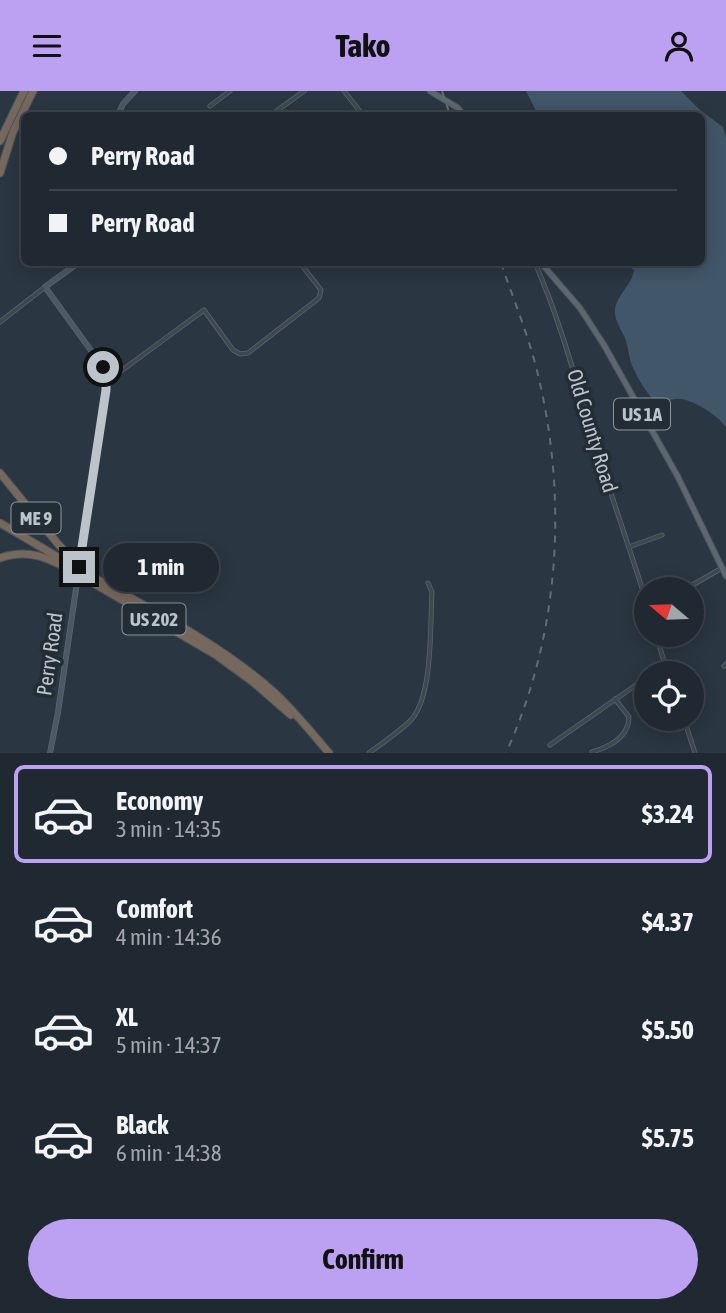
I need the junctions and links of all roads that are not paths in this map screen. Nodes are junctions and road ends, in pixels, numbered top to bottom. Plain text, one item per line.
1 (23, 91) edge
2 (34, 91) edge
3 (135, 91) edge
4 (230, 91) edge
5 (304, 91) edge
6 (344, 91) edge
7 (430, 91) edge
8 (210, 106) dead end
9 (22, 112) edge
10 (119, 112) edge
11 (275, 112) edge
12 (361, 112) edge
13 (461, 112) edge
14 (21, 114) edge
15 (0, 141) edge
16 (0, 173) edge
17 (74, 266) edge
18 (302, 266) edge
19 (536, 266) edge
20 (544, 266) edge
21 (45, 287) junction
22 (0, 321) edge
23 (106, 377) junction
24 (0, 474) edge
25 (0, 526) edge
26 (662, 535) dead end
27 (629, 548) junction
28 (0, 558) edge
29 (62, 566) junction
30 (74, 566) junction
31 (722, 568) junction
32 (84, 573) junction
33 (726, 576) edge
34 (638, 577) edge
35 (704, 578) edge
36 (428, 583) dead end
37 (634, 686) edge
38 (615, 699) junction
39 (688, 731) edge
40 (315, 737) junction
41 (550, 745) dead end
42 (592, 752) edge
43 (50, 753) edge
44 (329, 753) edge
45 (369, 753) edge
46 (695, 753) edge

1 - 15 highway
2 - 9 highway
3 - 10 street
4 - 8 street
5 - 11 street
6 - 12 street
7 - 13 main road
14 - 16 highway
17 - 21 street
18 - 23 street
19 - 27 street, Old County Road
20 - 31 main road, US 1A
21 - 22 street
21 - 23 street
23 - 43 street, Perry Road
24 - 30 highway, ME 9
25 - 29 highway, ME 9
25 - 30 highway
26 - 27 street
27 - 34 street, Old County Road
28 - 29 highway
29 - 30 highway, US 202
30 - 32 highway, US 202, bridge
31 - 33 main road, US 1A
31 - 35 street
32 - 40 highway, US 202
32 - 40 highway, US 202
36 - 45 street
37 - 38 street
38 - 41 street
38 - 42 street
39 - 46 street
40 - 44 highway, US 202

